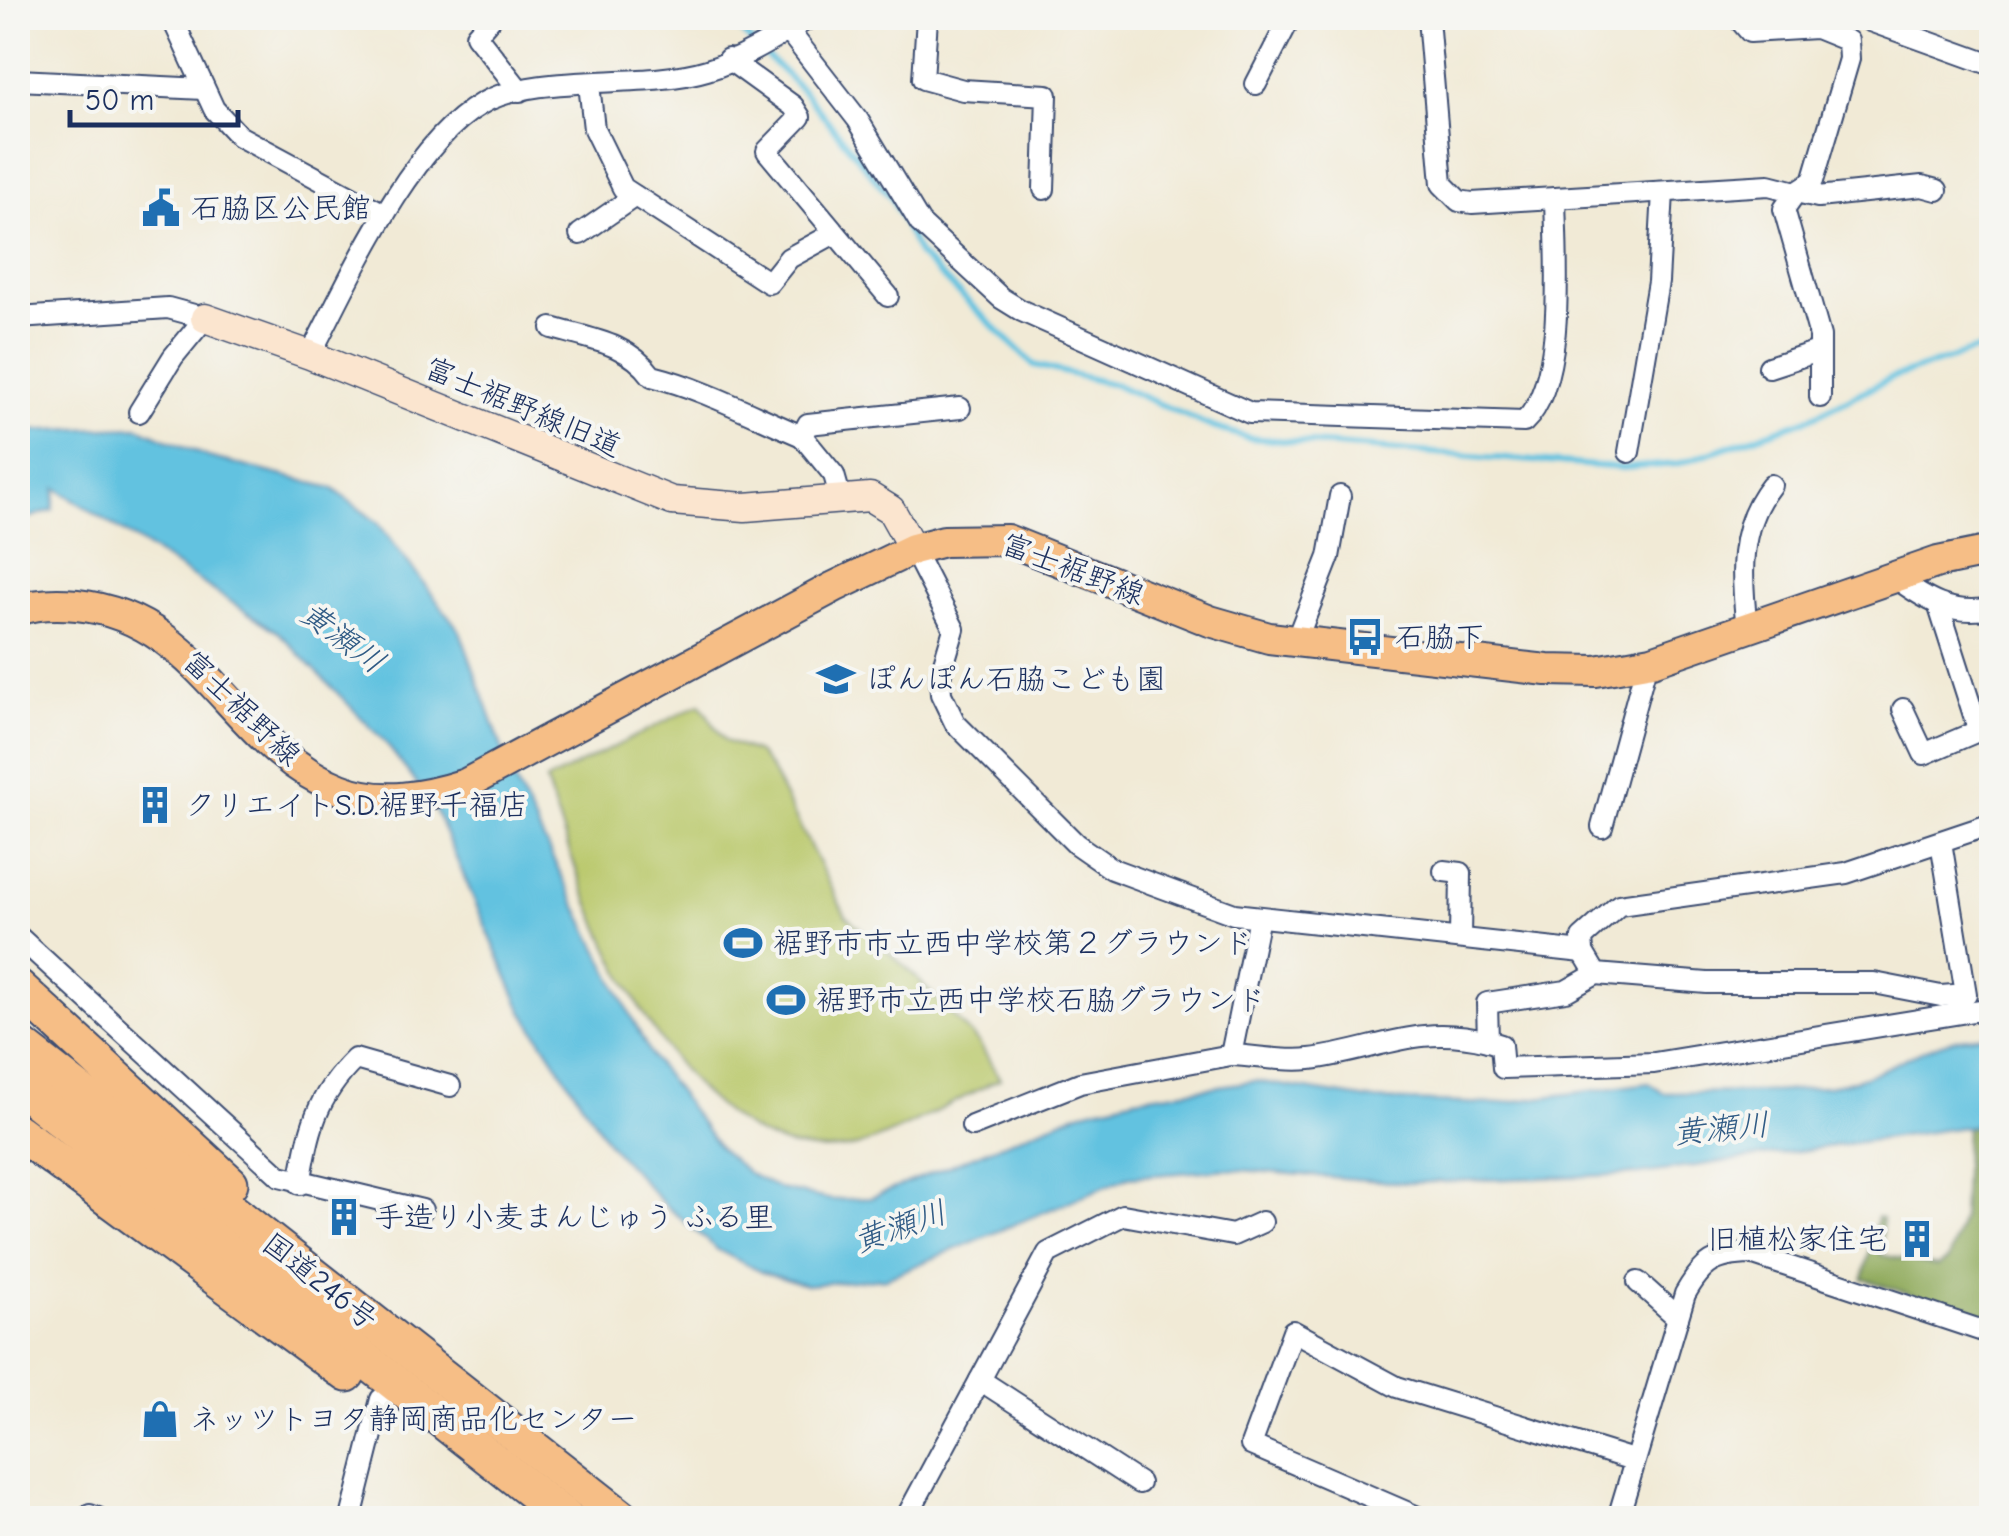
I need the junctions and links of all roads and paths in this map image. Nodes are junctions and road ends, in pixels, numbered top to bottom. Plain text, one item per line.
1 (172, 18) edge
2 (491, 18) edge
3 (808, 18) edge
4 (927, 18) edge
5 (1290, 18) edge
6 (1428, 18) edge
7 (1738, 18) edge
8 (1871, 19) edge
9 (779, 34) junction
10 (1848, 41) junction
11 (734, 56) junction
12 (1992, 65) edge
13 (18, 80) edge
14 (589, 84) junction
15 (1256, 84) dead end
16 (204, 89) junction
17 (520, 91) junction
18 (1044, 189) dead end
19 (1937, 190) dead end
20 (1663, 192) junction
21 (1796, 192) junction
22 (635, 196) junction
23 (1555, 198) junction
24 (384, 214) junction
25 (580, 234) dead end
26 (833, 234) junction
27 (888, 296) dead end
28 (18, 318) edge
29 (205, 318) junction
30 (552, 328) dead end
31 (1818, 351) junction
32 (310, 355) junction
33 (1768, 366) dead end
34 (1820, 397) dead end
35 (960, 408) dead end
36 (139, 412) dead end
37 (802, 436) junction
38 (1630, 452) dead end
39 (1770, 485) dead end
40 (840, 496) junction
41 (1340, 496) dead end
42 (914, 549) junction
43 (1992, 551) edge
44 (1894, 577) junction
45 (1939, 607) junction
46 (1992, 608) edge
47 (18, 610) edge
48 (1748, 628) junction
49 (1296, 641) junction
50 (1647, 662) junction
51 (1903, 708) dead end
52 (1985, 727) edge
53 (1992, 824) edge
54 (1602, 827) dead end
55 (1941, 842) junction
56 (1444, 871) dead end
57 (1259, 918) junction
58 (18, 936) edge
59 (1460, 938) junction
60 (1583, 952) junction
61 (1596, 974) junction
62 (18, 987) edge
63 (1966, 994) junction
64 (1992, 1008) edge
65 (1488, 1042) junction
66 (18, 1043) edge
67 (1231, 1055) junction
68 (18, 1086) edge
69 (450, 1086) dead end
70 (972, 1126) dead end
71 (18, 1132) edge
72 (300, 1184) junction
73 (422, 1210) dead end
74 (1262, 1222) dead end
75 (1638, 1282) dead end
76 (352, 1306) junction
77 (1678, 1318) junction
78 (1992, 1334) edge
79 (980, 1380) junction
80 (381, 1398) junction
81 (1633, 1460) junction
82 (1139, 1483) dead end
83 (351, 1518) edge
84 (565, 1518) edge
85 (622, 1518) edge
86 (906, 1518) edge
87 (1420, 1518) edge
88 (1618, 1518) edge

1 - 16 street
2 - 17 street
3 - 9 street
4 - 18 street
5 - 15 street
6 - 23 street
7 - 10 street
8 - 10 street
8 - 12 street
9 - 11 street
9 - 23 street
10 - 21 street
11 - 14 street
11 - 26 street
13 - 16 street
14 - 17 street
14 - 22 street
16 - 24 street
17 - 24 street
19 - 21 street
20 - 21 street
20 - 23 street
20 - 38 street
21 - 31 street
22 - 25 street
22 - 26 street
24 - 32 street
26 - 27 street
28 - 29 street
29 - 32 street, 富士裾野線旧道
29 - 36 street
30 - 37 street
31 - 33 street
31 - 34 street
32 - 40 street, 富士裾野線旧道
35 - 37 street
37 - 40 street
39 - 48 street
40 - 42 street, 富士裾野線旧道
41 - 49 street
42 - 47 main road, 富士裾野線
42 - 49 main road, 富士裾野線
42 - 57 street
43 - 44 main road, 富士裾野線
44 - 45 street
44 - 48 main road, 富士裾野線
45 - 46 street
45 - 52 street
48 - 50 main road, 富士裾野線
49 - 50 main road, 富士裾野線
50 - 54 street
51 - 52 street
53 - 55 street
55 - 60 street
55 - 63 street
56 - 59 street
57 - 59 street
57 - 67 street
58 - 72 street
59 - 60 street
60 - 61 street
61 - 63 street
61 - 65 street
62 - 76 highway
63 - 64 street
64 - 65 street
65 - 67 street
66 - 76 highway, 国道246号
67 - 70 street
68 - 84 highway, 国道246号
69 - 72 street
71 - 80 highway
72 - 73 street
74 - 79 street
75 - 77 street
76 - 85 highway, 国道246号
77 - 78 street
77 - 81 street
79 - 82 street
79 - 86 street
80 - 83 street
80 - 84 highway
81 - 87 street
81 - 88 street

